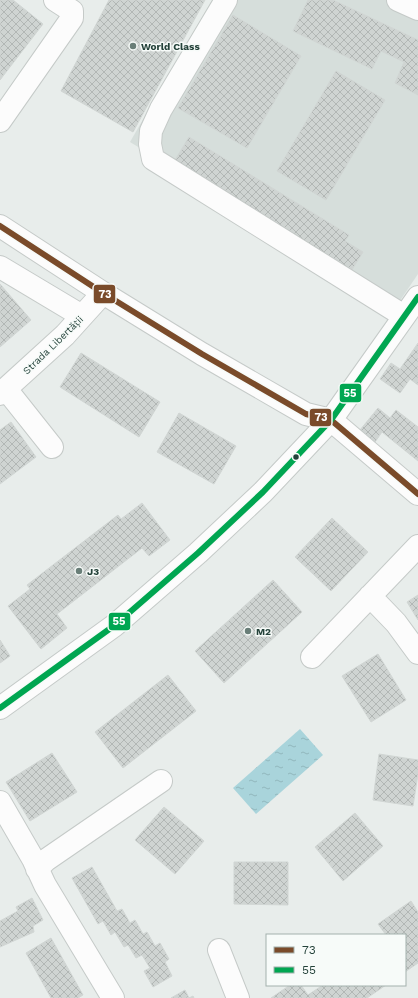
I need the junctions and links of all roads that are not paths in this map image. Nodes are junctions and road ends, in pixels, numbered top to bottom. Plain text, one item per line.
1 (55, 0) edge
2 (226, 0) edge
3 (398, 0) edge
4 (418, 9) edge
5 (0, 121) edge
6 (0, 226) edge
7 (0, 267) edge
8 (103, 293) junction
9 (418, 297) edge
10 (82, 316) junction
11 (404, 316) junction
12 (3, 391) edge
13 (331, 420) junction
14 (52, 447) dead end
15 (418, 494) edge
16 (418, 546) edge
17 (370, 596) junction
18 (418, 653) edge
19 (312, 657) dead end
20 (0, 708) edge
21 (161, 781) dead end
22 (0, 802) edge
23 (37, 869) junction
24 (219, 950) dead end
25 (113, 998) edge
26 (238, 998) edge

1 - 5 street
2 - 11 street
3 - 4 street
6 - 8 street
7 - 10 street
8 - 10 street, Strada Libertății
8 - 13 street
9 - 11 street
10 - 12 street, Strada Libertății
11 - 13 street
12 - 14 street
13 - 15 street
13 - 20 street
16 - 17 street
17 - 18 street
17 - 19 street
21 - 23 street
22 - 23 street
23 - 25 street
24 - 26 street

